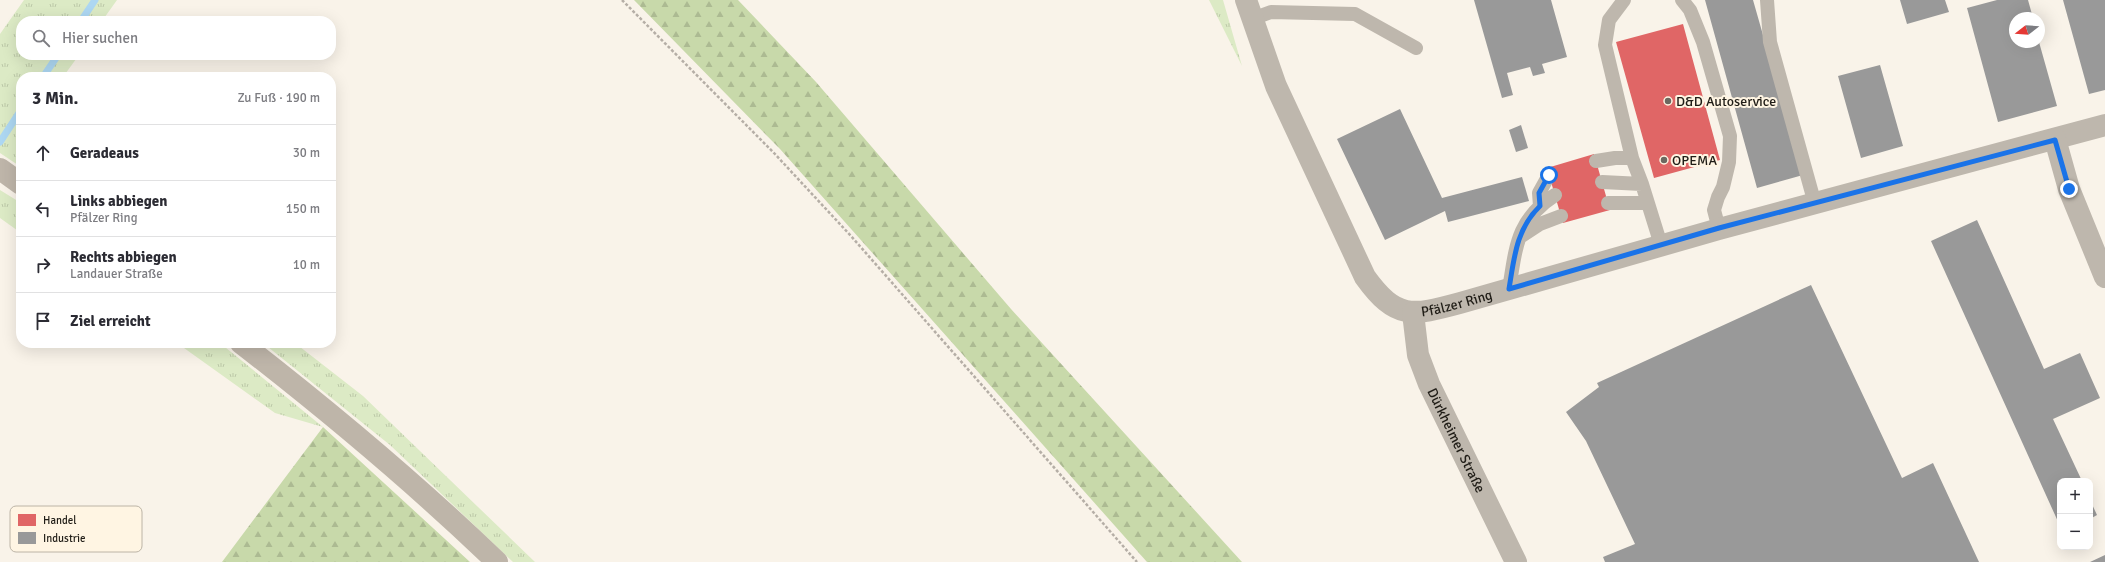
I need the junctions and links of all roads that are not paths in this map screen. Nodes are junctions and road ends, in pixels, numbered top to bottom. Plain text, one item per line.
1 (1624, 0) edge
2 (1682, 0) edge
3 (1767, 0) edge
4 (1249, 9) edge
5 (1416, 48) dead end
6 (2105, 125) edge
7 (2055, 140) junction
8 (1632, 158) junction
9 (1596, 161) dead end
10 (0, 169) edge
11 (1549, 175) dead end
12 (16, 180) edge
13 (1602, 182) dead end
14 (1642, 184) junction
15 (1555, 195) dead end
16 (1608, 203) dead end
17 (1648, 203) junction
18 (1815, 204) junction
19 (1540, 206) junction
20 (1561, 216) dead end
21 (1719, 228) junction
22 (1518, 238) junction
23 (1661, 245) junction
24 (2105, 277) edge
25 (1509, 289) junction
26 (1413, 313) junction
27 (247, 348) edge
28 (497, 562) edge
29 (1516, 562) edge

1 - 8 lane
2 - 21 lane
3 - 18 lane
4 - 5 lane
4 - 26 street, Pfälzer Ring
6 - 7 street, Pfälzer Ring
7 - 18 street, Pfälzer Ring
7 - 24 street
8 - 9 lane
8 - 14 lane
10 - 12 main road
11 - 19 lane
13 - 14 lane
14 - 17 lane
15 - 19 lane
16 - 17 lane
17 - 23 lane
18 - 21 street, Pfälzer Ring
19 - 22 lane
20 - 22 lane
21 - 23 street, Pfälzer Ring
22 - 25 lane
23 - 25 street, Pfälzer Ring
25 - 26 street, Pfälzer Ring
26 - 29 street, Dürkheimer Straße
27 - 28 main road

